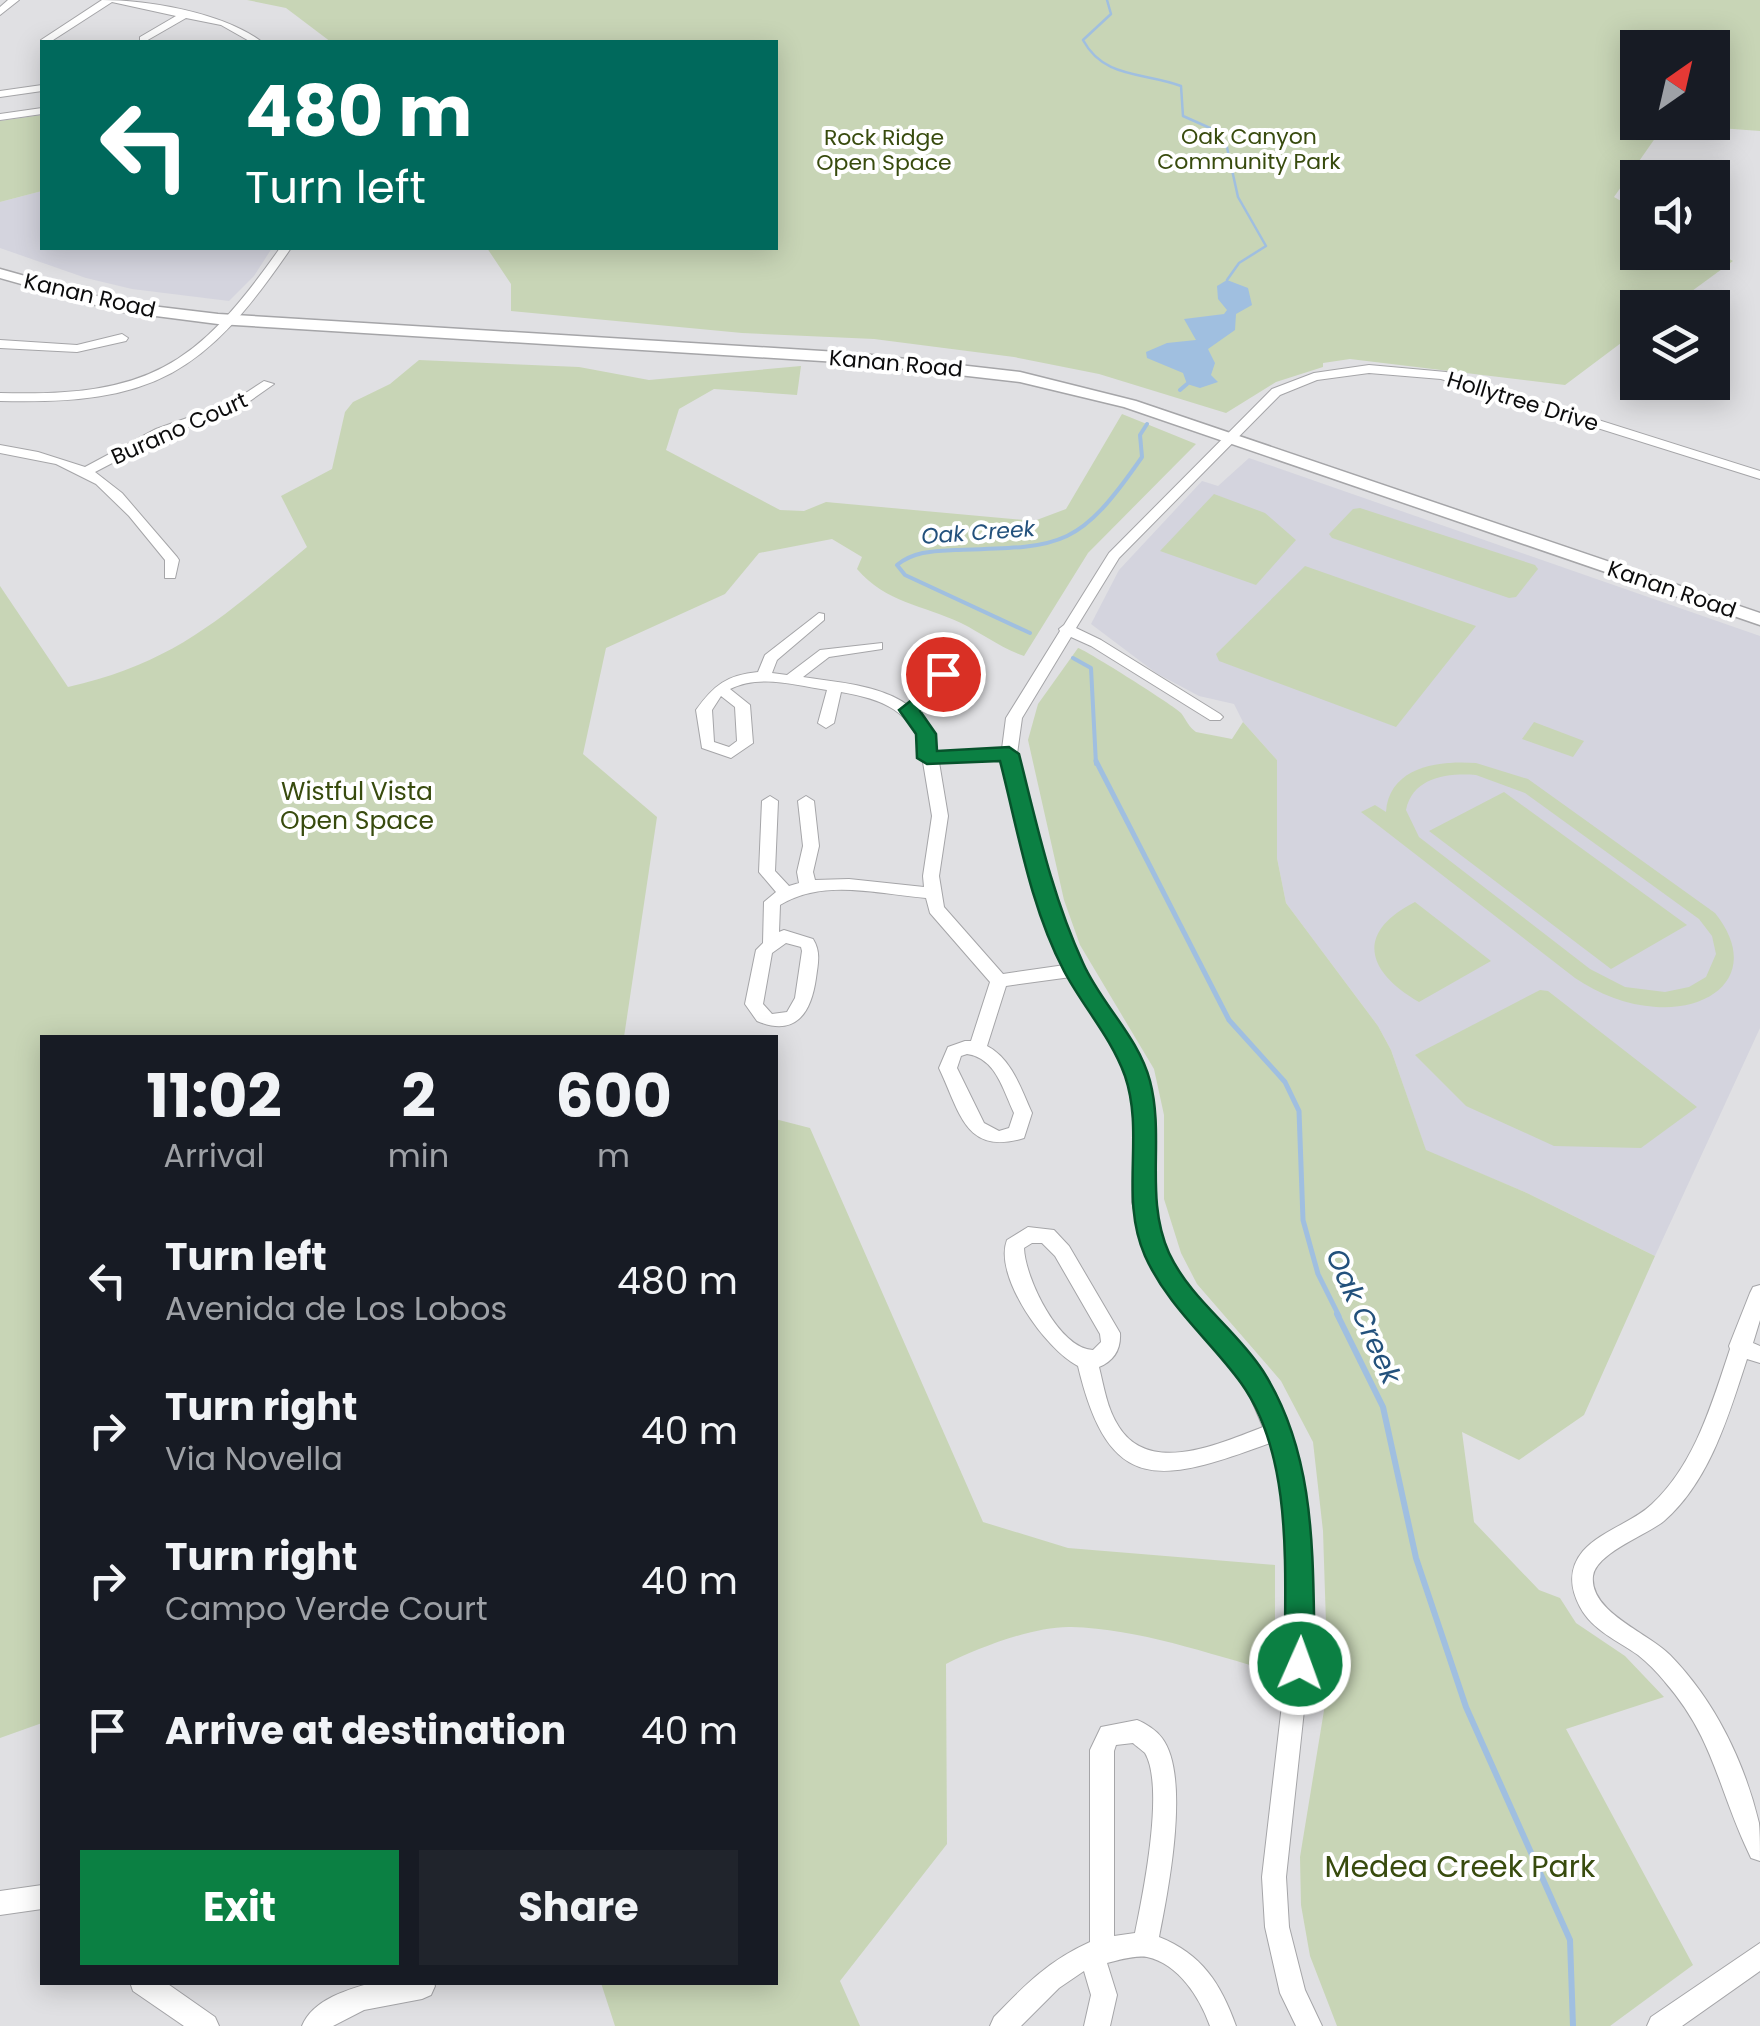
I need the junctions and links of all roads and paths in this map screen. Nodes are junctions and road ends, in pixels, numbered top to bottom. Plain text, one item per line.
1 (14, 0) edge
2 (111, 0) edge
3 (0, 12) edge
4 (186, 14) junction
5 (143, 39) dead end
6 (52, 40) edge
7 (254, 40) edge
8 (40, 88) edge
9 (0, 94) edge
10 (40, 111) edge
11 (0, 116) edge
12 (284, 250) edge
13 (0, 260) edge
14 (0, 272) edge
15 (235, 316) junction
16 (122, 338) dead end
17 (0, 344) edge
18 (268, 384) dead end
19 (0, 397) edge
20 (1233, 433) junction
21 (0, 449) edge
22 (89, 470) junction
23 (1760, 474) edge
24 (170, 575) dead end
25 (1760, 604) edge
26 (819, 617) dead end
27 (1760, 619) edge
28 (1066, 629) junction
29 (876, 646) dead end
30 (764, 676) junction
31 (790, 680) junction
32 (930, 686) dead end
33 (720, 688) dead end
34 (835, 688) junction
35 (909, 710) junction
36 (1215, 716) dead end
37 (826, 723) dead end
38 (1009, 754) junction
39 (927, 758) junction
40 (770, 801) dead end
41 (806, 801) dead end
42 (808, 885) junction
43 (785, 892) junction
44 (931, 892) junction
45 (770, 941) junction
46 (1074, 970) junction
47 (998, 981) junction
48 (978, 1047) junction
49 (1760, 1293) edge
50 (1750, 1350) edge
51 (1086, 1360) junction
52 (1278, 1430) junction
53 (1760, 1849) edge
54 (40, 1897) edge
55 (0, 1903) edge
56 (1145, 1944) junction
57 (1097, 1952) junction
58 (1760, 1956) edge
59 (146, 1985) edge
60 (422, 1986) dead end
61 (206, 2026) edge
62 (315, 2026) edge
63 (1003, 2026) edge
64 (1097, 2026) edge
65 (1223, 2026) edge
66 (1309, 2026) edge
67 (1660, 2026) edge

1 - 3 street
2 - 4 street
2 - 6 street
4 - 5 street
4 - 7 street
8 - 9 street
10 - 11 street
12 - 15 street
13 - 15 main road, Kanan Road
14 - 15 main road, Kanan Road
15 - 19 street
15 - 20 main road, Kanan Road
16 - 17 street
18 - 22 street, Burano Court
20 - 23 street, Hollytree Drive
20 - 25 main road, Kanan Road
20 - 27 main road, Kanan Road
20 - 28 street, Hollytree Drive
21 - 22 street
22 - 24 street
26 - 30 street
28 - 36 street
28 - 38 street, Hollytree Drive
29 - 31 street
30 - 31 street
30 - 33 street
31 - 34 street
32 - 35 street
34 - 35 street
34 - 37 street
35 - 39 street
38 - 39 street
38 - 46 street
39 - 44 street
40 - 43 street
41 - 42 street
42 - 43 street
42 - 44 street
43 - 45 street
44 - 47 street
45 - 45 street
46 - 47 street
46 - 52 street
47 - 48 street
48 - 48 street
49 - 50 street
50 - 53 street
51 - 51 street
51 - 52 street
52 - 66 street
54 - 55 street
56 - 57 street
56 - 57 street
56 - 65 street
57 - 63 street
57 - 64 street
58 - 67 street
59 - 61 street
60 - 62 street

